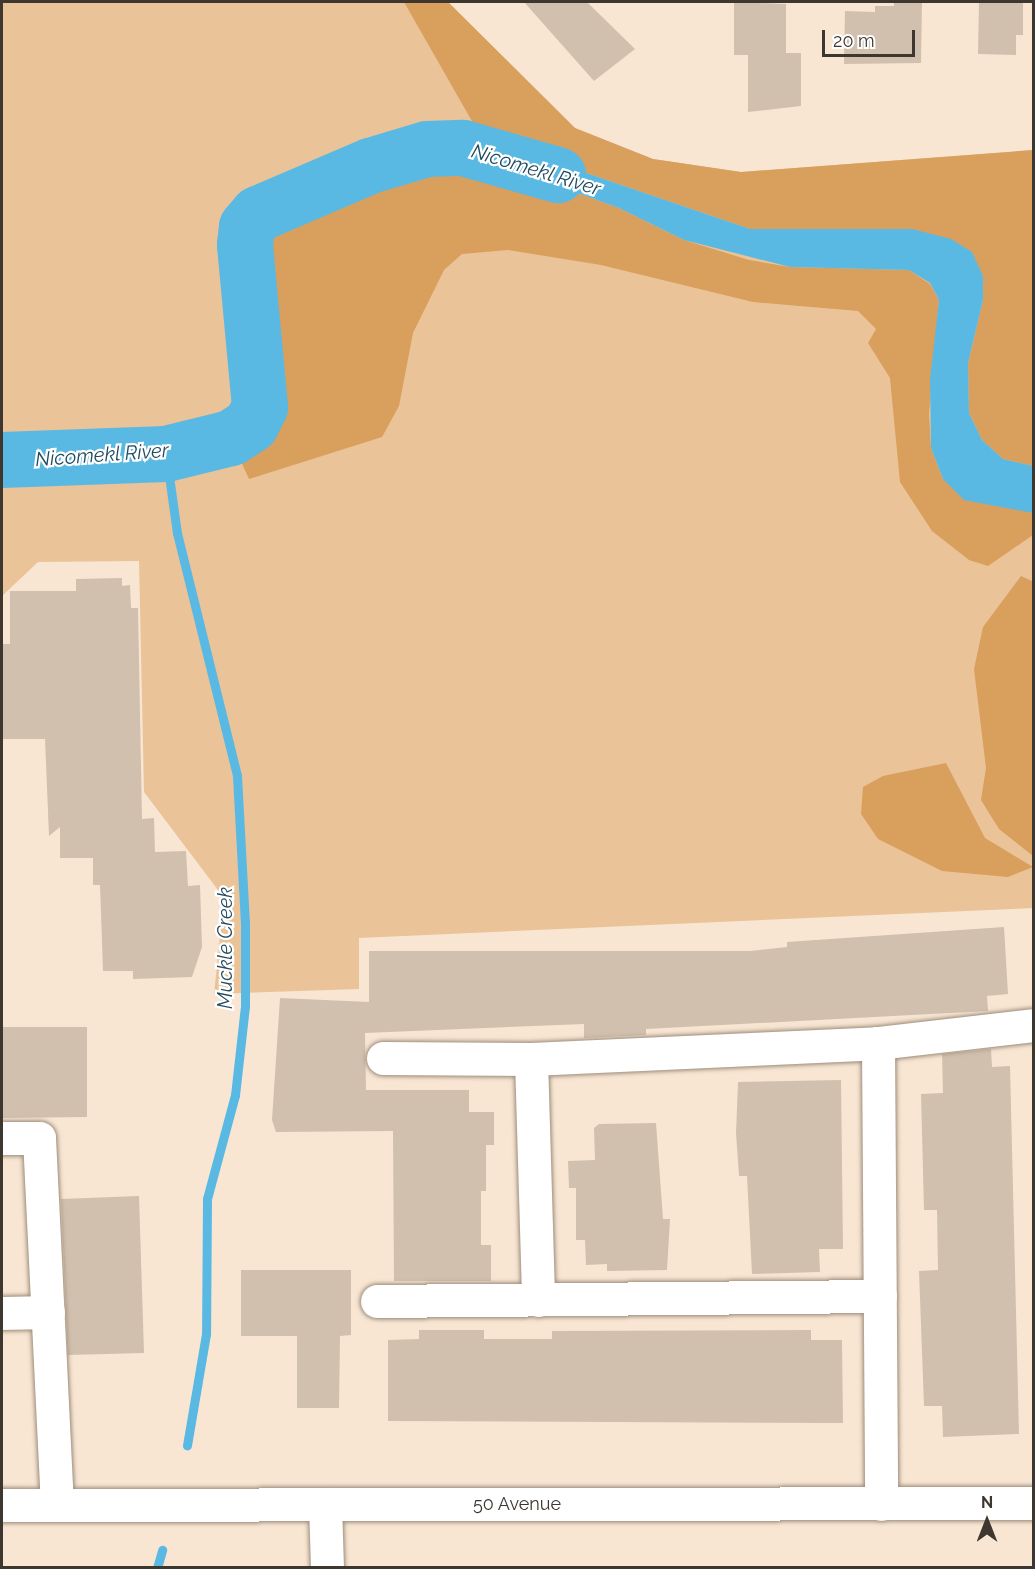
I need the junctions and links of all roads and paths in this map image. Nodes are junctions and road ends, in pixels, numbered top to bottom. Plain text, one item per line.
1 (1034, 1025) edge
2 (878, 1043) junction
3 (383, 1058) dead end
4 (531, 1059) junction
5 (2, 1138) edge
6 (880, 1296) junction
7 (538, 1300) junction
8 (377, 1301) dead end
9 (48, 1312) junction
10 (2, 1313) edge
11 (1034, 1503) edge
12 (325, 1504) junction
13 (881, 1504) junction
14 (2, 1505) edge
15 (57, 1505) junction
16 (327, 1568) edge

1 - 2 street
2 - 4 street
2 - 6 street
3 - 4 street
4 - 7 street
5 - 9 street
6 - 7 street
6 - 13 street
7 - 8 street
9 - 10 street
9 - 15 street
11 - 13 street, 50 Avenue
12 - 13 street, 50 Avenue
12 - 15 street, 50 Avenue
12 - 16 street
14 - 15 street, 50 Avenue

